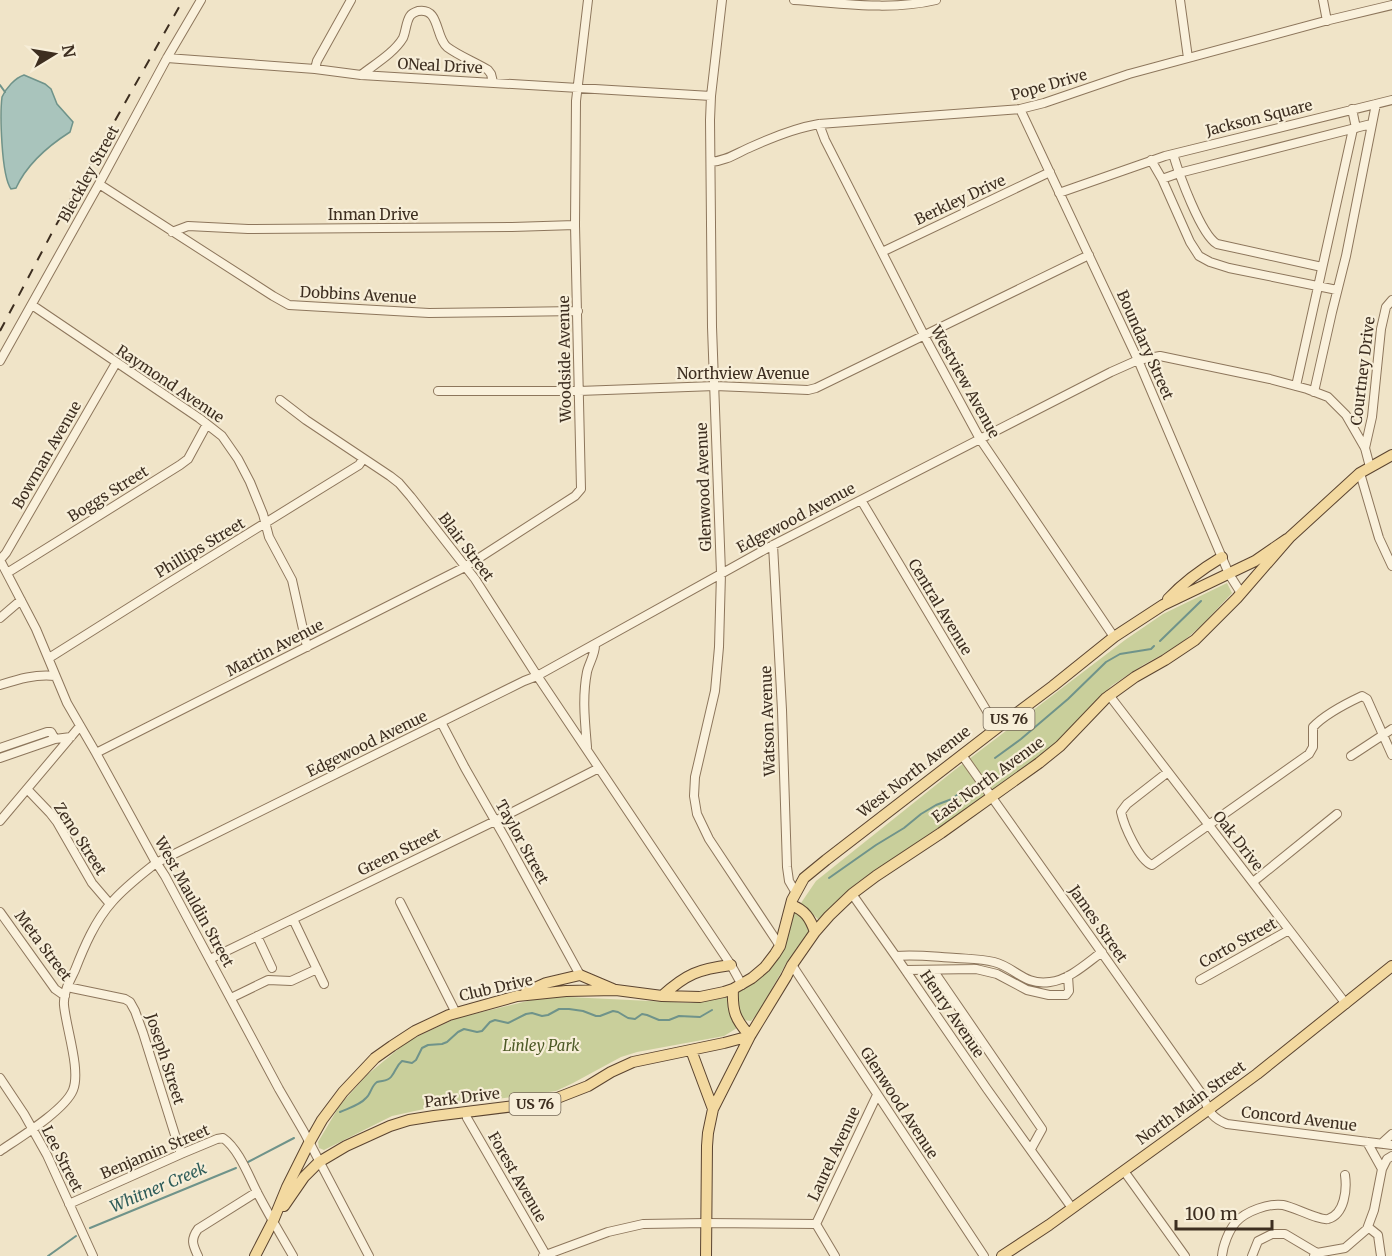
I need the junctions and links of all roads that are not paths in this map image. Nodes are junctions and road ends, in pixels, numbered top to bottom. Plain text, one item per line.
1 (201, 0) edge
2 (351, 0) edge
3 (588, 0) edge
4 (722, 0) edge
5 (794, 0) edge
6 (936, 0) edge
7 (1180, 0) edge
8 (1323, 0) edge
9 (857, 2) edge
10 (1392, 5) edge
11 (1326, 21) junction
12 (167, 58) junction
13 (1188, 58) junction
14 (315, 69) junction
15 (361, 75) junction
16 (493, 82) junction
17 (578, 88) junction
18 (711, 96) junction
19 (1392, 100) edge
20 (1376, 104) junction
21 (1020, 109) junction
22 (1352, 109) junction
23 (819, 124) junction
24 (1371, 124) junction
25 (1354, 128) junction
26 (1173, 154) junction
27 (1151, 160) junction
28 (711, 162) junction
29 (1050, 172) junction
30 (1179, 172) junction
31 (1162, 179) junction
32 (99, 184) junction
33 (1059, 193) junction
34 (575, 225) junction
35 (172, 231) junction
36 (882, 252) junction
37 (1089, 255) junction
38 (1322, 267) junction
39 (1318, 285) junction
40 (1337, 290) junction
41 (1392, 300) edge
42 (32, 305) junction
43 (578, 311) junction
44 (924, 335) junction
45 (1138, 360) junction
46 (0, 362) edge
47 (116, 363) junction
48 (714, 386) junction
49 (1296, 386) junction
50 (438, 391) dead end
51 (579, 391) junction
52 (1314, 392) junction
53 (280, 400) dead end
54 (207, 424) junction
55 (980, 439) junction
56 (1365, 448) junction
57 (1392, 455) edge
58 (363, 459) junction
59 (1370, 467) junction
60 (1360, 473) junction
61 (861, 500) junction
62 (265, 523) junction
63 (1287, 539) junction
64 (773, 545) junction
65 (1222, 557) junction
66 (0, 560) edge
67 (1392, 566) edge
68 (465, 567) junction
69 (7, 573) junction
70 (721, 573) junction
71 (1229, 574) junction
72 (1241, 593) junction
73 (21, 600) junction
74 (1163, 605) junction
75 (0, 618) edge
76 (1114, 638) junction
77 (594, 645) junction
78 (308, 647) junction
79 (49, 658) junction
80 (55, 676) junction
81 (537, 676) junction
82 (0, 685) edge
83 (1109, 695) junction
84 (441, 722) junction
85 (80, 726) junction
86 (997, 728) junction
87 (1392, 729) edge
88 (1384, 736) junction
89 (70, 737) junction
90 (55, 739) junction
91 (0, 748) edge
92 (587, 751) junction
93 (96, 753) junction
94 (962, 755) junction
95 (1392, 755) edge
96 (1351, 756) dead end
97 (0, 758) edge
98 (599, 768) junction
99 (1168, 772) junction
100 (27, 789) junction
101 (991, 796) junction
102 (1337, 814) dead end
103 (0, 821) edge
104 (495, 821) junction
105 (1209, 825) junction
106 (156, 863) junction
107 (1253, 882) junction
108 (796, 893) junction
109 (852, 894) junction
110 (400, 902) dead end
111 (110, 904) junction
112 (791, 905) junction
113 (0, 912) edge
114 (292, 919) junction
115 (1289, 930) junction
116 (815, 932) junction
117 (257, 936) junction
118 (780, 946) junction
119 (1102, 952) junction
120 (896, 956) junction
121 (210, 959) junction
122 (792, 965) junction
123 (731, 966) junction
124 (1392, 966) edge
125 (272, 968) dead end
126 (317, 969) junction
127 (906, 970) junction
128 (933, 970) junction
129 (580, 975) junction
130 (1068, 976) junction
131 (1200, 980) dead end
132 (324, 984) dead end
133 (68, 987) junction
134 (738, 987) junction
135 (616, 990) junction
136 (64, 996) junction
137 (517, 996) junction
138 (662, 996) junction
139 (231, 998) junction
140 (1346, 1004) junction
141 (456, 1013) junction
142 (750, 1036) junction
143 (691, 1050) junction
144 (0, 1078) edge
145 (877, 1095) junction
146 (713, 1109) junction
147 (1208, 1110) junction
148 (466, 1112) junction
149 (32, 1129) junction
150 (1392, 1134) edge
151 (1367, 1142) junction
152 (309, 1143) junction
153 (1381, 1144) junction
154 (1392, 1145) edge
155 (1031, 1149) junction
156 (0, 1151) edge
157 (181, 1154) junction
158 (1392, 1156) edge
159 (319, 1162) junction
160 (1382, 1169) junction
161 (1124, 1171) junction
162 (1345, 1175) dead end
163 (257, 1192) junction
164 (69, 1204) junction
165 (1072, 1208) junction
166 (273, 1221) junction
167 (706, 1223) junction
168 (816, 1224) junction
169 (1368, 1227) junction
170 (1344, 1252) edge
171 (1316, 1254) edge
172 (93, 1256) edge
173 (198, 1256) edge
174 (255, 1256) edge
175 (293, 1256) edge
176 (369, 1256) edge
177 (545, 1256) edge
178 (706, 1256) edge
179 (835, 1256) edge
180 (984, 1256) edge
181 (1002, 1256) edge
182 (1185, 1256) edge
183 (1222, 1256) edge
184 (1252, 1256) edge
185 (1381, 1256) edge

1 - 12 street, Bleckley Street
2 - 14 street
3 - 17 street, Woodside Avenue
4 - 18 street, Glenwood Avenue
5 - 9 street
6 - 9 street
7 - 13 street
8 - 11 street
10 - 11 street, Pope Drive
11 - 13 street, Pope Drive
12 - 14 street, ONeal Drive
12 - 32 street, Bleckley Street
13 - 21 street, Pope Drive
14 - 15 street, ONeal Drive
15 - 16 street, ONeal Drive
15 - 16 street
16 - 17 street, ONeal Drive
17 - 18 street, ONeal Drive
17 - 34 street, Woodside Avenue
18 - 28 street, Glenwood Avenue
19 - 20 street, Jackson Square
20 - 22 street, Jackson Square
20 - 24 street
21 - 23 street, Pope Drive
21 - 29 street, Boundary Street
22 - 25 street
22 - 26 street, Jackson Square
23 - 28 street, Pope Drive
23 - 36 street, Westview Avenue
24 - 25 street
24 - 40 street
25 - 30 street
25 - 38 street
26 - 27 street, Jackson Square
26 - 30 street
27 - 31 street
27 - 33 street, Jackson Square
28 - 48 street, Glenwood Avenue
29 - 33 street, Boundary Street
29 - 36 street, Berkley Drive
30 - 31 street
30 - 38 street
31 - 39 street
32 - 35 street, Dobbins Avenue
32 - 42 street, Bleckley Street
33 - 37 street, Boundary Street
34 - 35 street, Inman Drive
34 - 43 street, Woodside Avenue
35 - 43 street, Dobbins Avenue
36 - 44 street, Westview Avenue
37 - 44 street, Northview Avenue
37 - 45 street, Boundary Street
38 - 39 street
39 - 40 street
39 - 49 street
40 - 52 street
41 - 56 street, Courtney Drive
42 - 46 street, Bleckley Street
42 - 47 street, Raymond Avenue
43 - 51 street, Woodside Avenue
44 - 48 street, Northview Avenue
44 - 55 street, Westview Avenue
45 - 49 street, Edgewood Avenue
45 - 55 street, Edgewood Avenue
45 - 65 street, Boundary Street
47 - 54 street, Raymond Avenue
47 - 66 street, Bowman Avenue
48 - 51 street, Northview Avenue
48 - 70 street, Glenwood Avenue
49 - 52 street, Edgewood Avenue
50 - 51 street, Northview Avenue
51 - 68 street, Woodside Avenue
52 - 56 street, Edgewood Avenue
53 - 58 street, Blair Street
54 - 62 street, Raymond Avenue
54 - 69 street, Boggs Street
55 - 61 street, Edgewood Avenue
55 - 76 street, Westview Avenue
56 - 59 street, Edgewood Avenue
57 - 59 main road, East North Avenue / US 76
58 - 62 street, Phillips Street
58 - 68 street, Blair Street
59 - 60 main road, East North Avenue / US 76
60 - 63 main road, East North Avenue / US 76
60 - 67 street
61 - 64 street, Edgewood Avenue
61 - 86 street, Central Avenue
62 - 78 street, Raymond Avenue
62 - 79 street, Phillips Street
63 - 71 main road, West North Avenue / US 76
63 - 72 main road, East North Avenue / US 76
64 - 70 street, Edgewood Avenue
64 - 108 street, Watson Avenue
65 - 71 street, Boundary Street
65 - 74 main road
66 - 69 street, West Mauldin Street
68 - 78 street, Martin Avenue
68 - 81 street, Blair Street
69 - 73 street, West Mauldin Street
70 - 77 street, Edgewood Avenue
70 - 118 street, Glenwood Avenue
71 - 72 street, Boundary Street
71 - 74 main road, West North Avenue / US 76
72 - 83 main road, East North Avenue / US 76
73 - 75 street
73 - 79 street, West Mauldin Street
74 - 76 main road, West North Avenue / US 76
76 - 86 main road, West North Avenue / US 76
77 - 81 street, Edgewood Avenue
77 - 92 street
78 - 93 street, Martin Avenue
79 - 80 street, West Mauldin Street
80 - 82 street
80 - 85 street, West Mauldin Street
81 - 84 street, Edgewood Avenue
81 - 92 street, Blair Street
83 - 99 street, Oak Drive
83 - 101 main road, East North Avenue / US 76
84 - 104 street, Taylor Street
84 - 106 street, Edgewood Avenue
85 - 89 street
85 - 93 street, West Mauldin Street
86 - 94 main road, West North Avenue / US 76
87 - 88 street
88 - 95 street
88 - 96 street
88 - 105 street
89 - 90 street
89 - 100 street
90 - 91 street
90 - 97 street
92 - 98 street, Blair Street
93 - 106 street, West Mauldin Street
94 - 101 street, James Street
94 - 108 main road, West North Avenue / US 76
98 - 104 street, Green Street
98 - 123 street, Blair Street
99 - 105 street, Oak Drive
99 - 105 street
100 - 103 street
100 - 111 street, Zeno Street
101 - 109 main road, East North Avenue / US 76
101 - 119 street, James Street
102 - 107 street
104 - 114 street, Green Street
104 - 129 street, Taylor Street
105 - 107 street, Oak Drive
106 - 111 street, Edgewood Avenue
106 - 121 street, West Mauldin Street
107 - 115 street, Oak Drive
108 - 112 main road, West North Avenue / US 76
109 - 116 main road, East North Avenue / US 76
109 - 120 street, Henry Avenue
110 - 141 street
111 - 133 street, Edgewood Avenue
112 - 116 main road
112 - 118 main road, West North Avenue / US 76
113 - 136 street, Meta Street
114 - 117 street, Green Street
114 - 126 street
115 - 131 street, Corto Street
115 - 140 street, Oak Drive
116 - 122 main road, East North Avenue / US 76
117 - 121 street, Green Street
117 - 125 street
118 - 134 main road, US 76
119 - 130 street
119 - 147 street, James Street
120 - 127 street, Henry Avenue
120 - 130 street
121 - 139 street, West Mauldin Street
122 - 142 main road, US 76
122 - 145 street, Glenwood Avenue
123 - 134 street, Blair Street
123 - 138 main road
124 - 140 main road, North Main Street
126 - 132 street
126 - 139 street
127 - 128 street
127 - 155 street, Henry Avenue
128 - 130 street
128 - 155 street, Henry Avenue
129 - 135 main road
129 - 137 main road
133 - 136 street, Edgewood Avenue
133 - 157 street, Joseph Street
134 - 138 main road, Club Drive / US 76
134 - 142 main road
135 - 137 main road, Club Drive / US 76
135 - 138 main road, Club Drive / US 76
136 - 149 street
137 - 141 main road, Club Drive / US 76
139 - 152 street, West Mauldin Street
140 - 147 main road, North Main Street
141 - 152 main road, Club Drive / US 76
142 - 143 main road, Park Drive / US 76
142 - 146 main road
143 - 146 main road
143 - 148 main road, Park Drive / US 76
144 - 149 street, Lee Street
145 - 168 street, Laurel Avenue
145 - 180 street, Glenwood Avenue
146 - 167 main road
147 - 151 street, Concord Avenue
147 - 161 main road, North Main Street
148 - 159 main road, Park Drive / US 76
148 - 177 street, Forest Avenue
149 - 156 street
149 - 164 street, Lee Street
150 - 153 street
151 - 153 street, Concord Avenue
151 - 160 street
152 - 159 street, West Mauldin Street
152 - 166 main road, US 76
153 - 154 street, Concord Avenue
155 - 165 street, Henry Avenue
157 - 163 street, Benjamin Street
157 - 164 street, Benjamin Street
158 - 160 street
159 - 166 main road, US 76
159 - 176 street, West Mauldin Street
160 - 169 street
161 - 165 main road, North Main Street
161 - 182 street
162 - 183 street
163 - 166 street, Benjamin Street
163 - 173 street
164 - 172 street, Lee Street
165 - 181 main road, North Main Street
166 - 174 main road, US 76
166 - 175 street, Benjamin Street
167 - 168 street
167 - 177 street
167 - 178 main road
168 - 179 street
169 - 170 street
169 - 185 street
170 - 171 street
171 - 184 street

